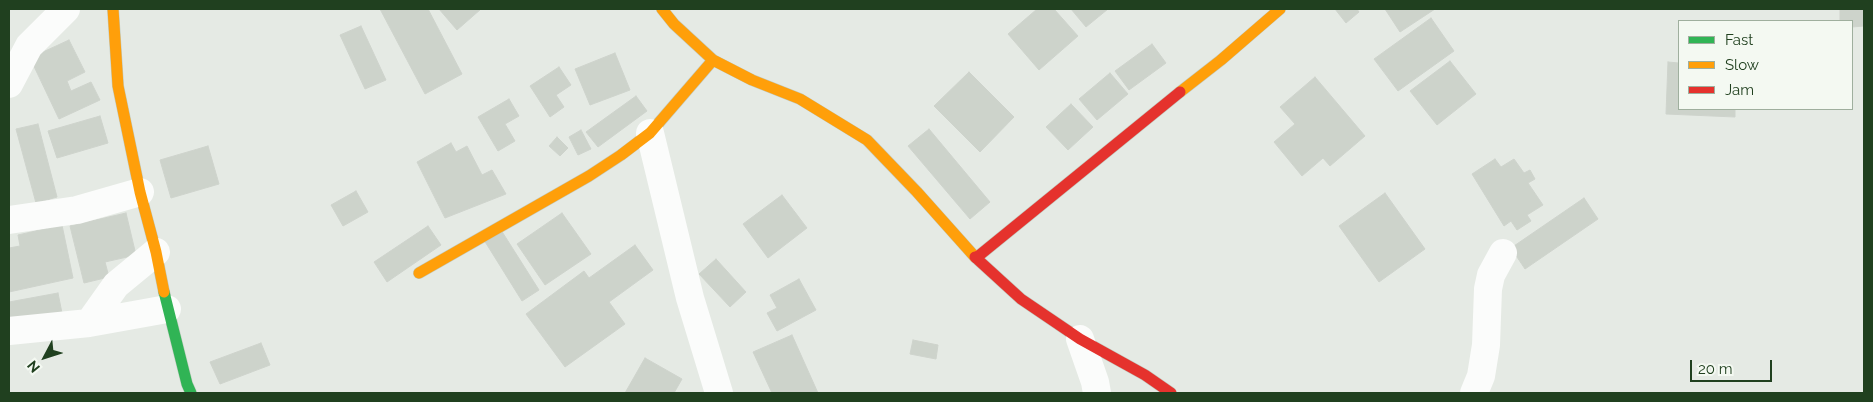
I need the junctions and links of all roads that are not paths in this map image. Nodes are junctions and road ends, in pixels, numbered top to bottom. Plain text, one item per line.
1 (66, 9) edge
2 (113, 9) edge
3 (662, 9) edge
4 (1280, 9) edge
5 (712, 60) junction
6 (9, 84) edge
7 (650, 133) junction
8 (140, 192) junction
9 (9, 220) edge
10 (156, 252) junction
11 (1503, 253) dead end
12 (976, 258) junction
13 (419, 273) dead end
14 (167, 309) junction
15 (89, 323) junction
16 (9, 331) edge
17 (1080, 339) junction
18 (191, 393) edge
19 (719, 393) edge
20 (1097, 393) edge
21 (1172, 393) edge
22 (1474, 393) edge

1 - 6 street
2 - 8 street
3 - 5 street
4 - 12 street
5 - 7 street
5 - 12 street
7 - 13 street
7 - 19 street
8 - 9 street
8 - 10 street
10 - 14 street
10 - 15 street
11 - 22 street
12 - 17 street
14 - 15 street
14 - 18 street
15 - 16 street
17 - 20 street
17 - 21 street

